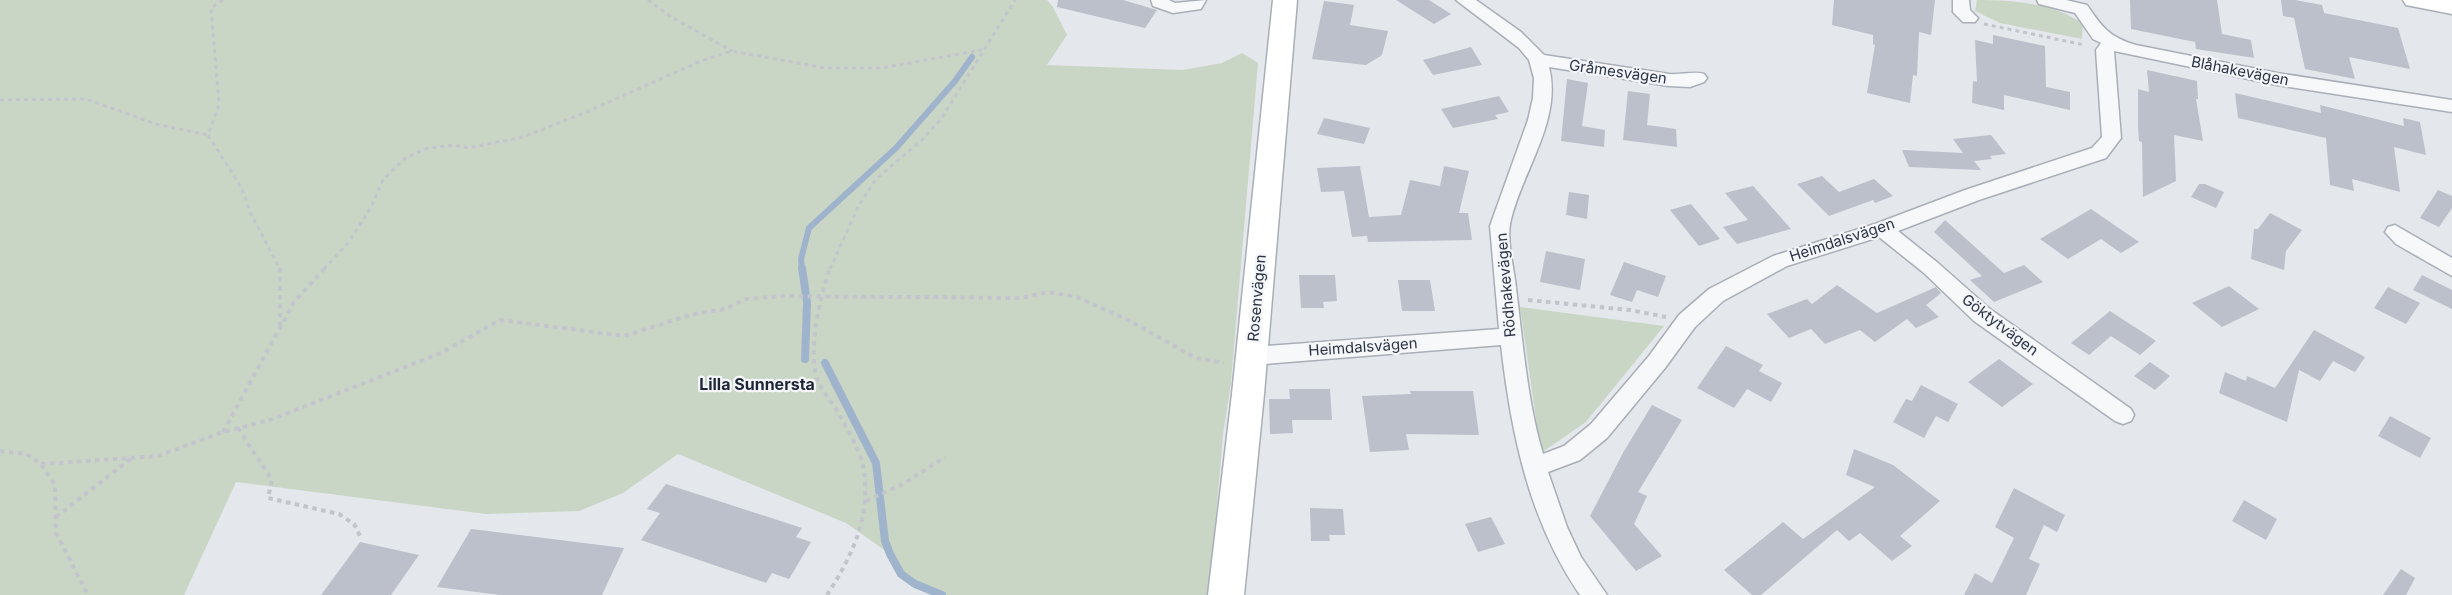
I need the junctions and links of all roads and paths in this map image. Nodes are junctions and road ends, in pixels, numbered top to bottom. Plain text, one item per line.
1 (223, 0) edge
2 (648, 0) edge
3 (1015, 0) edge
4 (1159, 0) edge
5 (1198, 0) edge
6 (1285, 0) edge
7 (1464, 0) edge
8 (1961, 0) edge
9 (2045, 0) edge
10 (2415, 0) edge
11 (2452, 7) edge
12 (1970, 18) joint
13 (2111, 48) junction
14 (987, 49) junction
15 (732, 51) junction
16 (1538, 60) junction
17 (1698, 78) dead end
18 (0, 100) edge
19 (2452, 106) edge
20 (208, 135) junction
21 (1882, 229) junction
22 (2395, 232) dead end
23 (2452, 268) edge
24 (820, 298) junction
25 (1506, 298) junction
26 (1687, 321) junction
27 (280, 328) junction
28 (1510, 336) junction
29 (1252, 356) junction
30 (2123, 415) dead end
31 (238, 428) junction
32 (223, 432) junction
33 (0, 451) edge
34 (133, 457) junction
35 (945, 457) dead end
36 (41, 465) junction
37 (1534, 467) junction
38 (866, 501) junction
39 (56, 518) junction
40 (360, 536) dead end
41 (88, 595) edge
42 (827, 595) edge
43 (1226, 595) edge
44 (1594, 595) edge

1 - 20 path
2 - 15 path
3 - 14 path
4 - 5 street
6 - 29 street, Rosenvägen
7 - 16 street
8 - 12 street
9 - 13 street, Blåhakevägen
10 - 11 street
12 - 13 path
13 - 19 street, Blåhakevägen
13 - 21 street, Heimdalsvägen
14 - 15 path
14 - 24 path
15 - 27 path
16 - 17 street, Gråmesvägen
16 - 25 street, Rödhakevägen
18 - 20 path
20 - 27 path
21 - 26 street, Heimdalsvägen
21 - 30 street, Göktytvägen
22 - 23 street
24 - 29 path
24 - 31 path
24 - 38 path
25 - 26 path
25 - 28 street, Rödhakevägen
26 - 37 street, Heimdalsvägen
27 - 32 path
28 - 29 street, Heimdalsvägen
28 - 37 street, Rödhakevägen
29 - 43 street, Rosenvägen
31 - 32 path
31 - 40 path
32 - 34 path
33 - 36 path
34 - 36 path
34 - 39 path
35 - 38 path
36 - 39 path
37 - 44 street, Rödhakevägen
38 - 42 path
39 - 41 path

